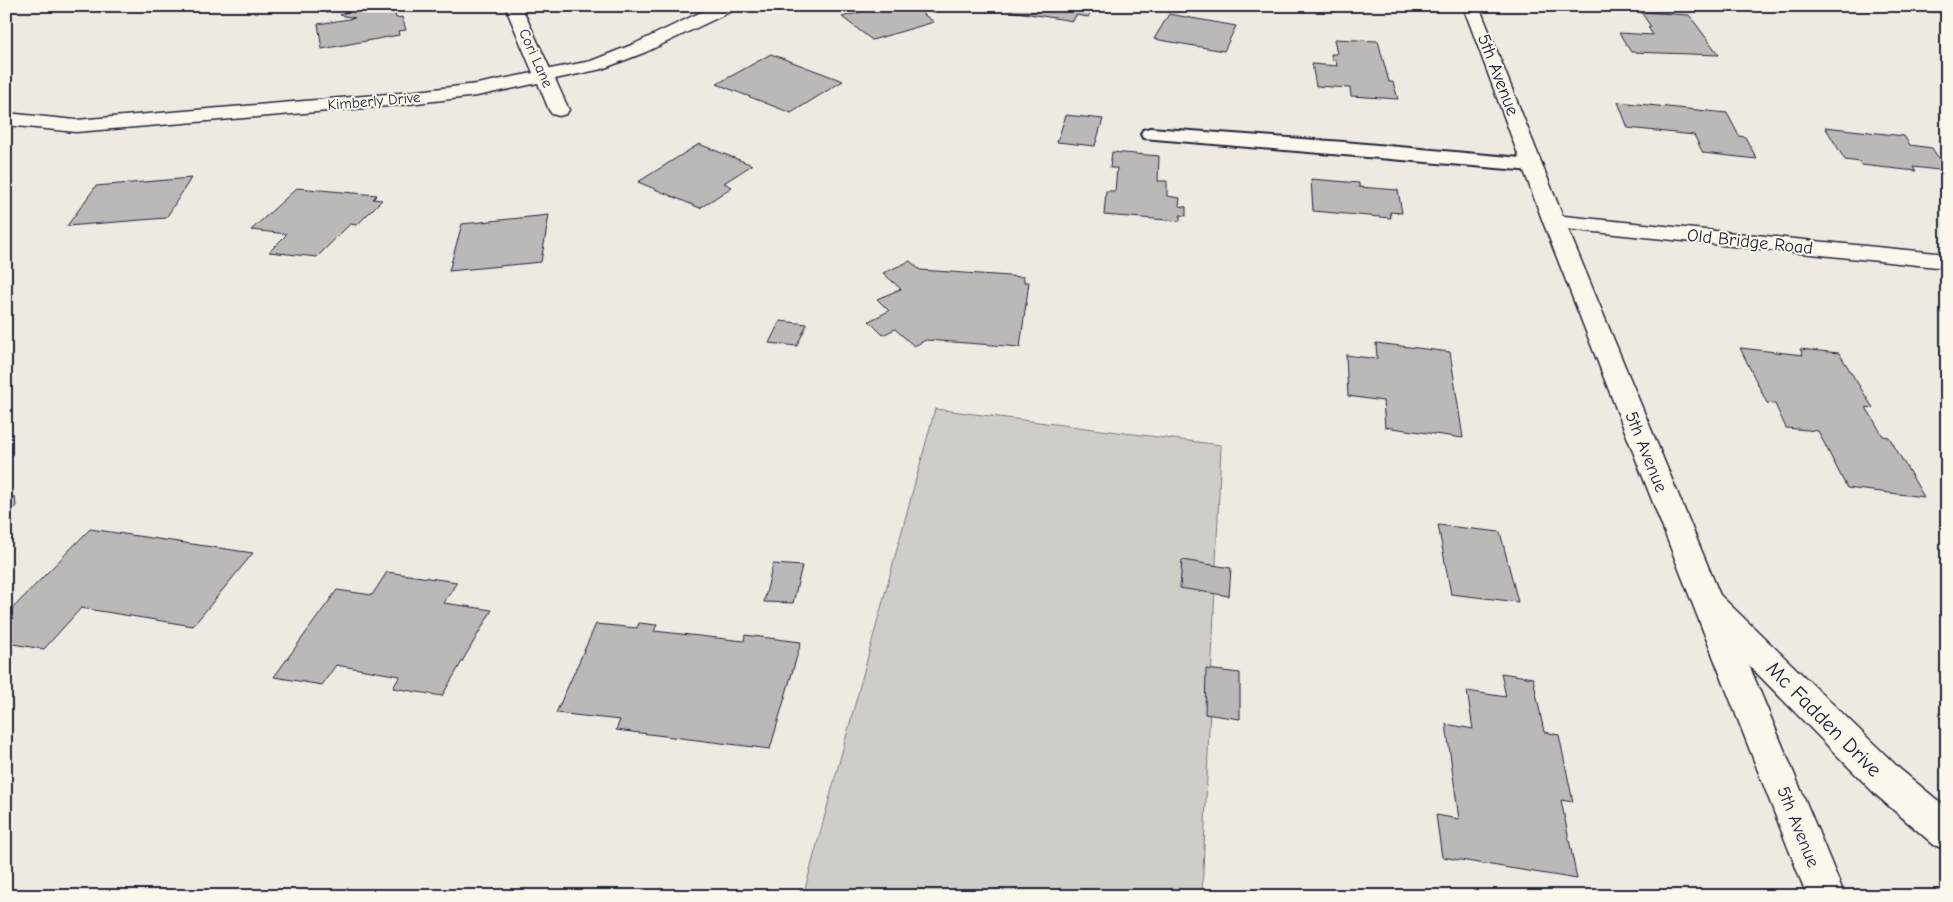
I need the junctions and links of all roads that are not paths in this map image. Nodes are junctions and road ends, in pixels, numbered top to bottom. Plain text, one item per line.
1 (513, 6) edge
2 (728, 6) edge
3 (1471, 6) edge
4 (545, 76) junction
5 (559, 110) dead end
6 (6, 119) edge
7 (1150, 134) dead end
8 (1532, 164) junction
9 (1554, 222) junction
10 (1947, 261) edge
11 (1706, 602) junction
12 (1947, 832) edge
13 (1826, 896) edge

1 - 4 street, Cori Lane
2 - 4 street, Kimberly Drive
3 - 8 street, 5th Avenue
4 - 5 street, Cori Lane
4 - 6 street, Kimberly Drive
7 - 8 lane
8 - 9 street, 5th Avenue
9 - 10 street, Old Bridge Road
9 - 11 street, 5th Avenue
11 - 12 street, Mc Fadden Drive
11 - 13 street, 5th Avenue

